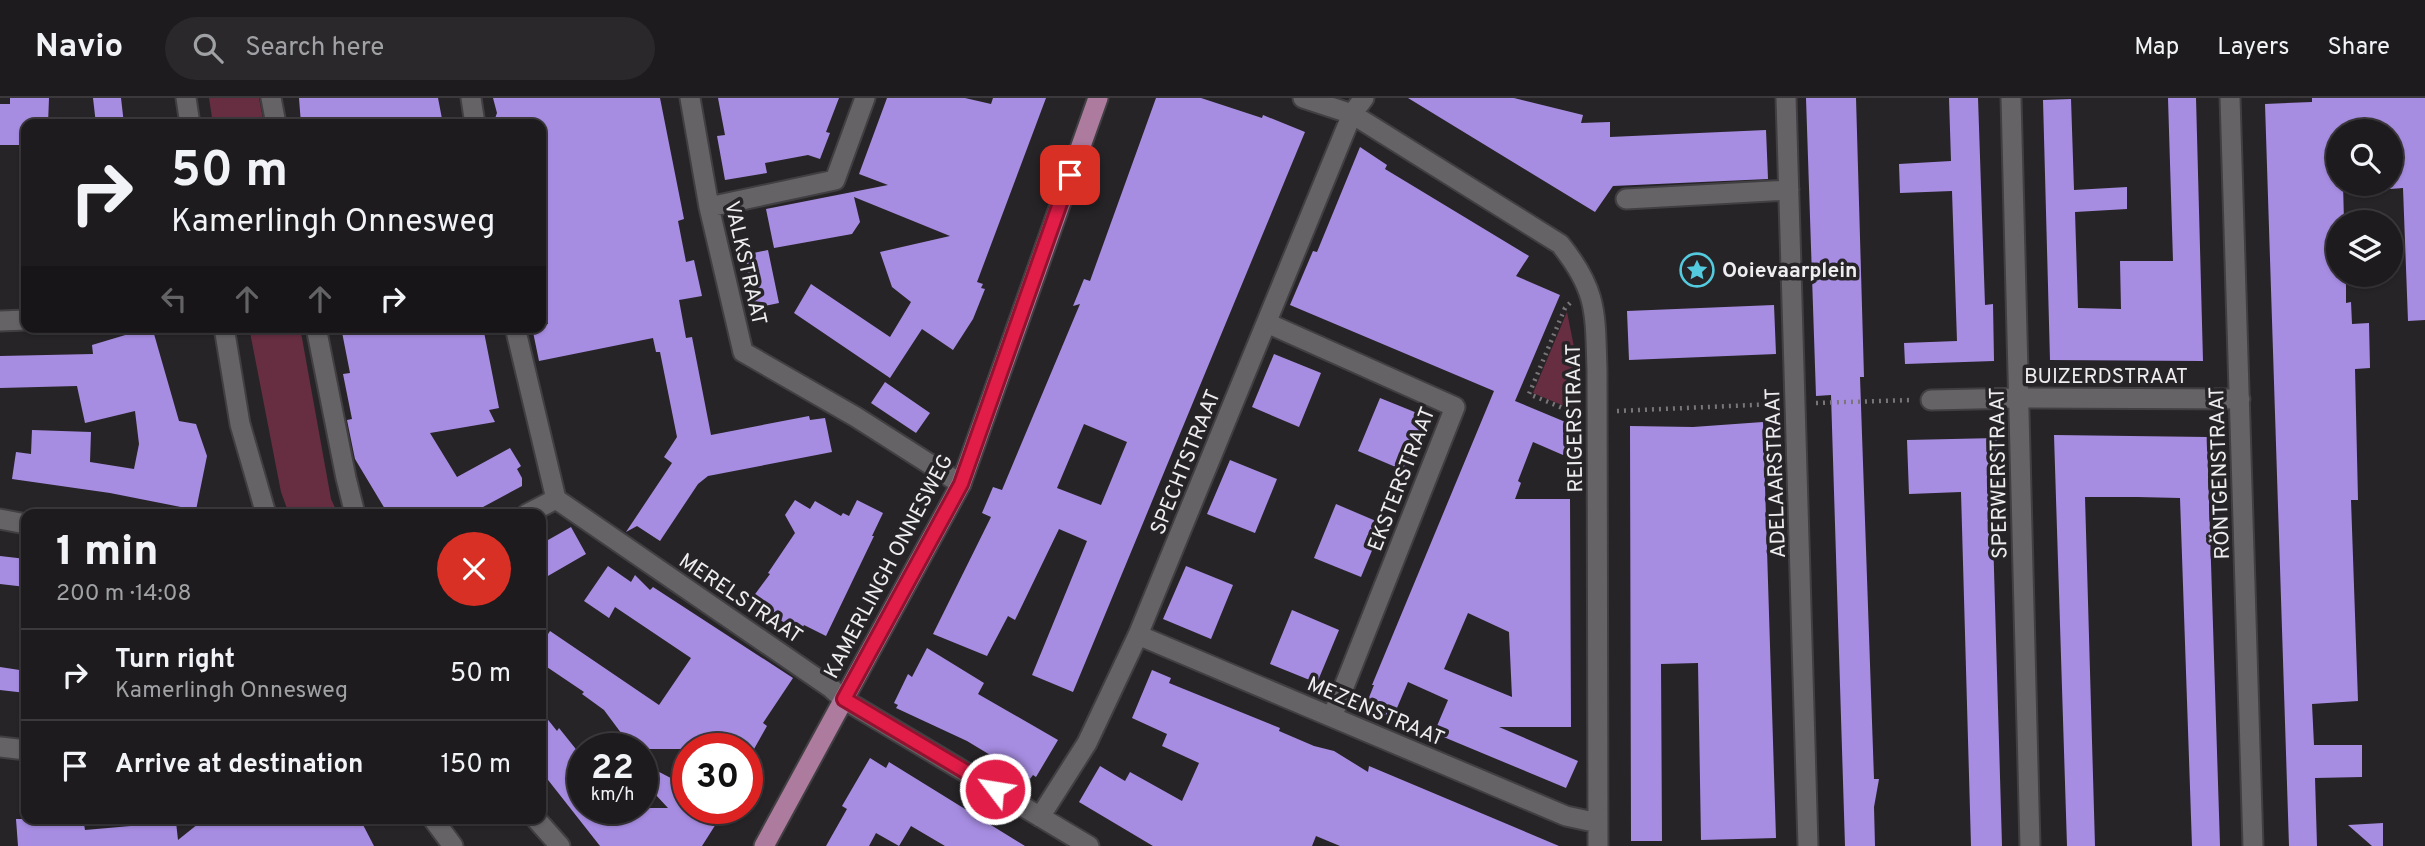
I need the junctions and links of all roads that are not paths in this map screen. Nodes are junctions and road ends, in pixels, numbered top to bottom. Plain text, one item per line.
1 (186, 98) edge
2 (271, 98) edge
3 (471, 98) edge
4 (690, 98) edge
5 (864, 98) edge
6 (1098, 98) edge
7 (1303, 98) edge
8 (1786, 98) edge
9 (2011, 98) edge
10 (2230, 98) edge
11 (1358, 106) edge
12 (189, 119) edge
13 (275, 119) edge
14 (474, 119) edge
15 (1789, 190) junction
16 (1626, 199) dead end
17 (709, 207) junction
18 (21, 320) edge
19 (0, 321) edge
20 (1267, 323) junction
21 (225, 333) edge
22 (318, 333) edge
23 (516, 333) edge
24 (2019, 398) junction
25 (2240, 399) junction
26 (1931, 400) road end
27 (961, 484) junction
28 (556, 499) junction
29 (265, 509) edge
30 (354, 509) edge
31 (537, 509) edge
32 (0, 519) edge
33 (21, 523) edge
34 (1138, 635) junction
35 (844, 699) junction
36 (1332, 717) junction
37 (0, 747) edge
38 (21, 749) edge
39 (1040, 817) junction
40 (1598, 823) junction
41 (437, 824) edge
42 (541, 824) edge
43 (453, 846) edge
44 (560, 846) edge
45 (764, 846) edge
46 (1088, 846) edge
47 (1598, 846) edge
48 (1808, 846) edge
49 (2030, 846) edge
50 (2253, 846) edge

1 - 12 street
2 - 13 street
3 - 14 street
4 - 17 street, VALKSTRAAT
5 - 17 street
6 - 27 main road, KAMERLINGH ONNESWEG
7 - 11 street, REIGERSTRAAT
8 - 15 street, ADELAARSTRAAT
9 - 24 street, SPERWERSTRAAT
10 - 25 street, RÖNTGENSTRAAT
11 - 20 street, SPECHTSTRAAT
11 - 40 street, REIGERSTRAAT
15 - 16 street
15 - 48 street, ADELAARSTRAAT
17 - 27 street, VALKSTRAAT
18 - 19 street
20 - 34 street, SPECHTSTRAAT
20 - 36 street, EKSTERSTRAAT
21 - 29 street
22 - 30 street
23 - 28 street
24 - 25 street, BUIZERDSTRAAT
24 - 26 street, BUIZERDSTRAAT
24 - 49 street, SPERWERSTRAAT
25 - 50 street, RÖNTGENSTRAAT
27 - 35 main road, KAMERLINGH ONNESWEG
28 - 31 street
28 - 35 street, MERELSTRAAT
32 - 33 street
34 - 36 street, MEZENSTRAAT
34 - 39 street, SPECHTSTRAAT
35 - 39 street, MERELSTRAAT
35 - 45 main road, KAMERLINGH ONNESWEG
36 - 40 street, MEZENSTRAAT
37 - 38 street
39 - 46 street, MERELSTRAAT
40 - 47 street, REIGERSTRAAT
41 - 43 street
42 - 44 street

